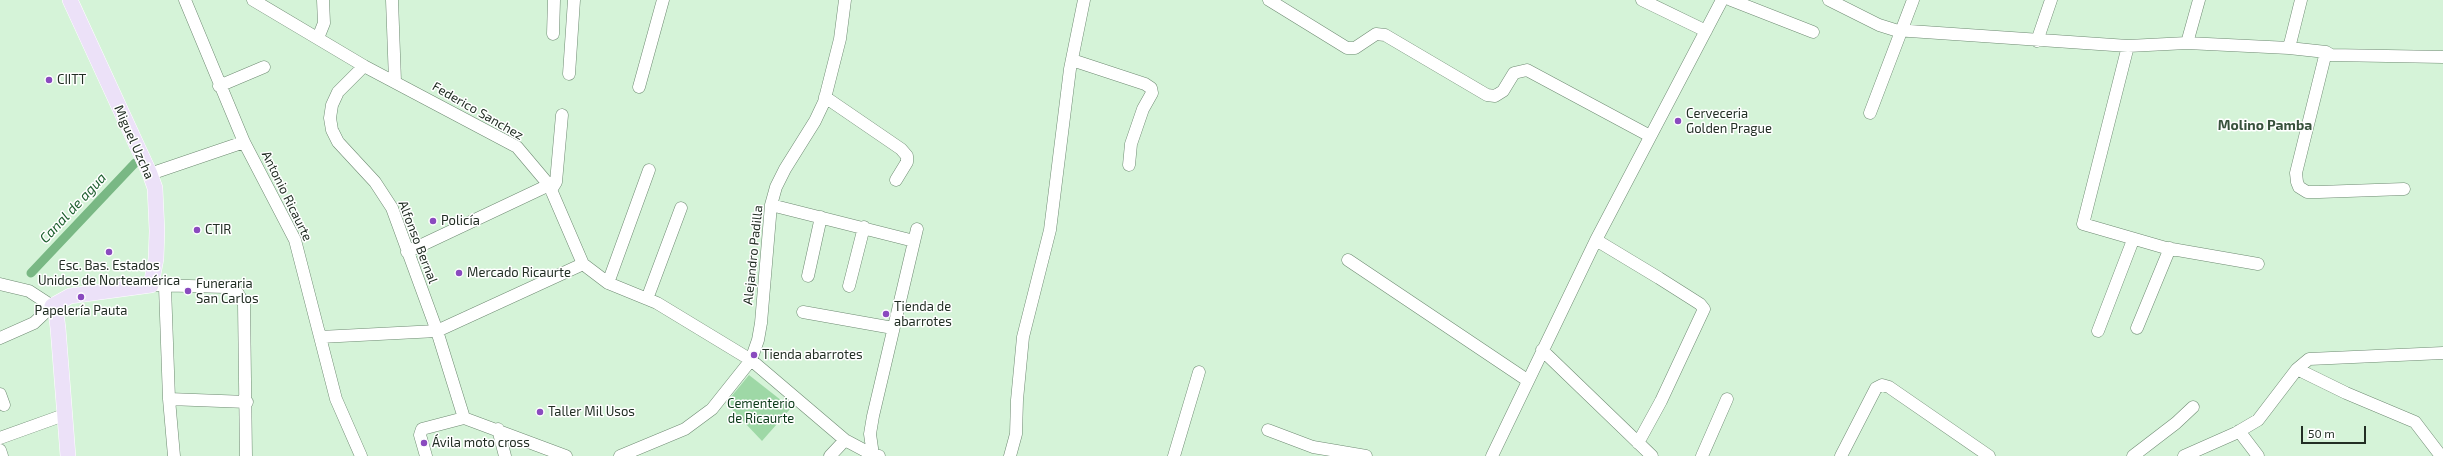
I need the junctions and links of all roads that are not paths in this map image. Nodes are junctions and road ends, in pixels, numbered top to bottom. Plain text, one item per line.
1 (70, 0) edge
2 (185, 0) edge
3 (254, 0) edge
4 (323, 0) edge
5 (392, 0) edge
6 (554, 0) edge
7 (574, 0) edge
8 (663, 0) edge
9 (845, 0) edge
10 (1084, 0) edge
11 (1269, 0) edge
12 (1642, 0) edge
13 (1722, 0) edge
14 (1731, 0) edge
15 (1829, 0) edge
16 (1913, 0) edge
17 (2051, 0) edge
18 (2199, 0) edge
19 (2301, 0) edge
20 (1901, 30) junction
21 (1706, 31) junction
22 (1813, 32) dead end
23 (552, 34) dead end
24 (318, 38) junction
25 (2037, 41) junction
26 (2187, 43) junction
27 (2128, 46) junction
28 (2289, 48) junction
29 (2326, 52) junction
30 (2443, 57) edge
31 (1072, 60) junction
32 (364, 66) junction
33 (264, 67) dead end
34 (569, 74) dead end
35 (396, 81) junction
36 (219, 86) junction
37 (639, 87) dead end
38 (825, 97) junction
39 (1870, 113) dead end
40 (562, 115) dead end
41 (1650, 136) junction
42 (244, 142) junction
43 (1129, 165) dead end
44 (649, 170) dead end
45 (150, 174) junction
46 (896, 180) dead end
47 (550, 187) junction
48 (2404, 189) dead end
49 (771, 204) junction
50 (681, 208) dead end
51 (821, 217) junction
52 (864, 227) junction
53 (916, 229) dead end
54 (1596, 240) junction
55 (2134, 240) junction
56 (914, 241) junction
57 (2170, 248) junction
58 (407, 252) junction
59 (1348, 260) dead end
60 (583, 264) junction
61 (2258, 264) dead end
62 (808, 276) dead end
63 (608, 283) junction
64 (0, 284) edge
65 (158, 286) junction
66 (849, 286) dead end
67 (647, 299) junction
68 (52, 306) junction
69 (803, 312) dead end
70 (893, 328) junction
71 (2136, 328) dead end
72 (437, 331) junction
73 (2098, 331) dead end
74 (320, 337) junction
75 (0, 338) edge
76 (1542, 350) junction
77 (2443, 353) edge
78 (751, 360) junction
79 (2297, 369) junction
80 (1199, 372) dead end
81 (1527, 380) junction
82 (169, 399) junction
83 (1727, 399) dead end
84 (247, 402) junction
85 (2193, 407) dead end
86 (64, 415) junction
87 (464, 418) junction
88 (498, 429) junction
89 (1268, 430) dead end
90 (2239, 432) junction
91 (0, 438) edge
92 (845, 440) junction
93 (1638, 443) junction
94 (0, 450) edge
95 (643, 452) edge
96 (2, 456) edge
97 (68, 456) edge
98 (174, 456) edge
99 (246, 456) edge
100 (361, 456) edge
101 (426, 456) edge
102 (505, 456) edge
103 (566, 456) edge
104 (620, 456) edge
105 (830, 456) edge
106 (876, 456) edge
107 (1010, 456) edge
108 (1174, 456) edge
109 (1366, 456) edge
110 (1492, 456) edge
111 (1652, 456) edge
112 (1702, 456) edge
113 (1841, 456) edge
114 (1989, 456) edge
115 (2132, 456) edge
116 (2184, 456) edge
117 (2258, 456) edge
118 (2442, 456) edge

1 - 45 main road, Miguel Uzcha
2 - 36 street, Antonio Ricaurte
3 - 24 street, Federico Sanchez
4 - 24 street
5 - 35 street
6 - 23 street
7 - 34 street
8 - 37 street
9 - 38 street, Alejandro Padilla
10 - 31 street
11 - 41 street
12 - 21 street
13 - 21 street
14 - 22 street
15 - 20 street
16 - 20 street
17 - 25 street
18 - 26 street
19 - 28 street
20 - 25 street
20 - 39 street
21 - 41 street
24 - 32 street, Federico Sanchez
25 - 27 street
26 - 27 street
26 - 28 street
27 - 55 street
28 - 29 street
29 - 30 street
29 - 48 street
31 - 43 street
31 - 107 street
32 - 35 street, Federico Sanchez
32 - 58 street, Alfonso Bernal
33 - 36 street
35 - 47 street, Federico Sanchez
36 - 42 street, Antonio Ricaurte
38 - 46 street
38 - 49 street, Alejandro Padilla
40 - 47 street
41 - 54 street
42 - 45 street
42 - 74 street, Antonio Ricaurte
44 - 63 street
45 - 65 main road, Miguel Uzcha
47 - 58 street
47 - 60 street, Federico Sanchez
49 - 51 street
49 - 78 street, Alejandro Padilla
50 - 67 street
51 - 52 street
51 - 62 street
52 - 56 street
52 - 66 street
53 - 56 street
54 - 76 street
54 - 93 street
55 - 57 street
55 - 73 street
56 - 70 street
57 - 61 street
57 - 71 street
58 - 72 street, Alfonso Bernal
59 - 81 street
60 - 63 street
60 - 72 street
63 - 67 street
64 - 68 street
65 - 68 main road
65 - 82 street
65 - 84 street
67 - 78 street
68 - 75 street
68 - 86 main road
69 - 70 street
70 - 106 street
72 - 74 street
72 - 87 street, Alfonso Bernal
74 - 100 street, Antonio Ricaurte
76 - 81 street
76 - 93 street
77 - 79 street
78 - 92 street
78 - 95 street, Alejandro Padilla
79 - 90 street
79 - 118 street
80 - 108 street
81 - 110 street
82 - 84 street
82 - 98 street
83 - 112 street
84 - 99 street
85 - 115 street
86 - 91 street
86 - 97 main road
87 - 88 street
87 - 101 street
88 - 102 street
88 - 103 street
89 - 109 street
90 - 116 street
90 - 117 street
92 - 105 street
92 - 106 street
93 - 111 street
94 - 96 street
95 - 104 street, Alejandro Padilla
113 - 114 street

